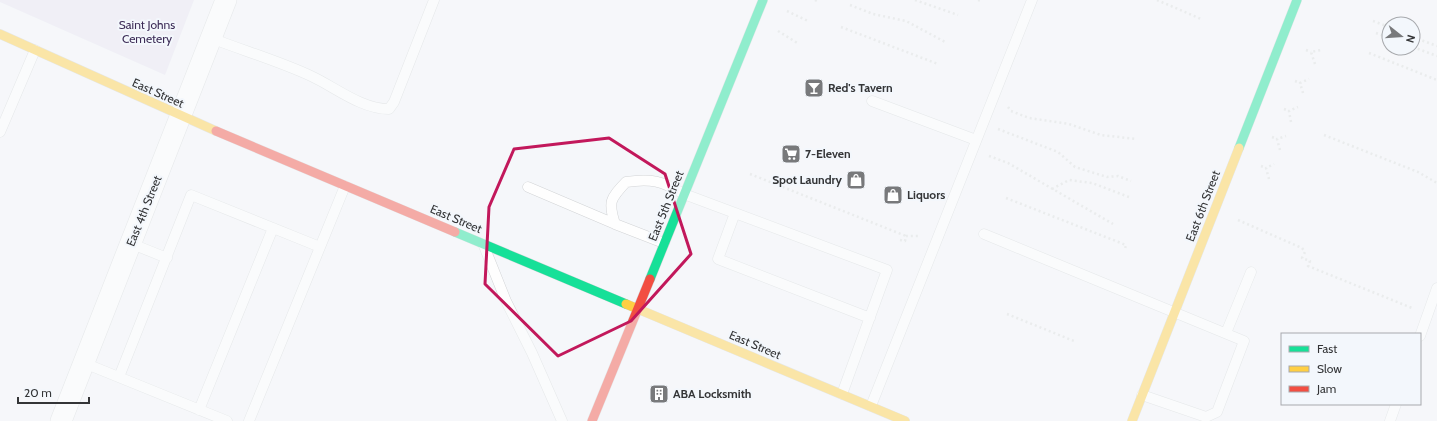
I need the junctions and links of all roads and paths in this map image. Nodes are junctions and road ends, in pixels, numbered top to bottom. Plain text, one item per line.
1 (226, 0) edge
2 (434, 0) edge
3 (763, 0) edge
4 (915, 0) edge
5 (1032, 0) edge
6 (1157, 0) edge
7 (1297, 0) edge
8 (850, 5) dead end
9 (787, 11) dead end
10 (958, 15) dead end
11 (1201, 20) dead end
12 (808, 21) dead end
13 (1373, 21) dead end
14 (1381, 24) edge
15 (841, 27) dead end
16 (778, 31) dead end
17 (1376, 33) dead end
18 (0, 34) edge
19 (1381, 35) edge
20 (211, 38) junction
21 (1421, 40) edge
22 (947, 43) dead end
23 (799, 44) dead end
24 (1437, 46) edge
25 (35, 50) junction
26 (1306, 50) dead end
27 (1320, 50) dead end
28 (1421, 50) edge
29 (1311, 52) junction
30 (1369, 53) dead end
31 (1437, 56) edge
32 (938, 64) dead end
33 (1315, 64) dead end
34 (1309, 79) dead end
35 (1437, 80) edge
36 (1295, 81) dead end
37 (1300, 83) junction
38 (1303, 93) dead end
39 (992, 100) junction
40 (872, 102) dead end
41 (1298, 107) dead end
42 (1284, 109) dead end
43 (1289, 111) junction
44 (180, 116) junction
45 (1292, 122) dead end
46 (983, 124) junction
47 (0, 132) edge
48 (1324, 135) dead end
49 (1286, 136) dead end
50 (1272, 137) dead end
51 (1277, 139) junction
52 (976, 140) junction
53 (1136, 140) dead end
54 (972, 150) junction
55 (1280, 150) dead end
56 (1274, 164) dead end
57 (1261, 166) dead end
58 (1266, 168) junction
59 (750, 174) dead end
60 (1269, 178) dead end
61 (1131, 181) dead end
62 (1437, 183) edge
63 (345, 186) junction
64 (528, 187) dead end
65 (1052, 189) junction
66 (684, 194) junction
67 (1129, 197) dead end
68 (1006, 198) dead end
69 (735, 214) junction
70 (1238, 220) dead end
71 (615, 224) junction
72 (1113, 224) dead end
73 (272, 228) junction
74 (984, 234) dead end
75 (906, 236) dead end
76 (664, 243) junction
77 (132, 244) junction
78 (483, 244) junction
79 (320, 247) junction
80 (1125, 249) dead end
81 (167, 258) junction
82 (1251, 272) dead end
83 (1437, 288) edge
84 (638, 309) junction
85 (1174, 313) junction
86 (1007, 314) dead end
87 (1427, 316) junction
88 (870, 318) junction
89 (1226, 333) junction
90 (1421, 333) edge
91 (1074, 341) dead end
92 (84, 363) junction
93 (119, 377) junction
94 (842, 394) junction
95 (1142, 395) junction
96 (1396, 405) edge
97 (871, 406) junction
98 (199, 410) junction
99 (61, 421) edge
100 (227, 421) edge
101 (250, 421) edge
102 (562, 421) edge
103 (592, 421) edge
104 (905, 421) edge
105 (1132, 421) edge
106 (1390, 421) edge

1 - 20 street, East 4th Street
2 - 20 lane
3 - 66 main road, East 5th Street
4 - 10 path
5 - 39 lane
6 - 11 path
7 - 85 main road, East 6th Street
8 - 22 path
9 - 12 path
13 - 14 path
15 - 32 path
16 - 23 path
17 - 19 path
18 - 25 main road, East Street
20 - 44 street, East 4th Street
21 - 24 path
25 - 44 main road, East Street
25 - 47 lane
26 - 29 path
27 - 29 path
28 - 31 path
29 - 33 path
30 - 35 path
34 - 37 path
36 - 37 path
37 - 38 path
39 - 46 lane
39 - 53 path
40 - 52 lane
41 - 43 path
42 - 43 path
43 - 45 path
44 - 63 main road, East Street
44 - 77 street, East 4th Street
46 - 52 lane
46 - 61 path
48 - 62 path
49 - 51 path
50 - 51 path
51 - 55 path
52 - 54 lane
54 - 65 path
54 - 97 lane
56 - 58 path
57 - 58 path
58 - 60 path
59 - 75 path
63 - 78 main road, East Street
63 - 79 lane
64 - 71 lane
65 - 67 path
65 - 72 path
66 - 69 lane
66 - 71 lane
66 - 76 main road, East 5th Street
68 - 80 path
69 - 88 lane
69 - 88 lane
70 - 87 path
71 - 76 lane
73 - 79 lane
73 - 81 lane
73 - 98 lane
74 - 85 lane
76 - 84 main road, East 5th Street
77 - 81 lane
77 - 92 street, East 4th Street
78 - 84 main road, East Street
78 - 102 lane
79 - 101 lane
81 - 93 lane
82 - 89 lane
83 - 87 lane
84 - 94 main road, East Street
84 - 103 main road, East 5th Street
85 - 89 lane
85 - 95 main road, East 6th Street
86 - 91 path
87 - 90 lane
88 - 94 lane
89 - 95 lane
92 - 93 lane
92 - 99 street, East 4th Street
93 - 98 lane
94 - 97 main road, East Street
95 - 105 main road, East 6th Street
96 - 106 lane
97 - 104 main road, East Street
98 - 100 lane

